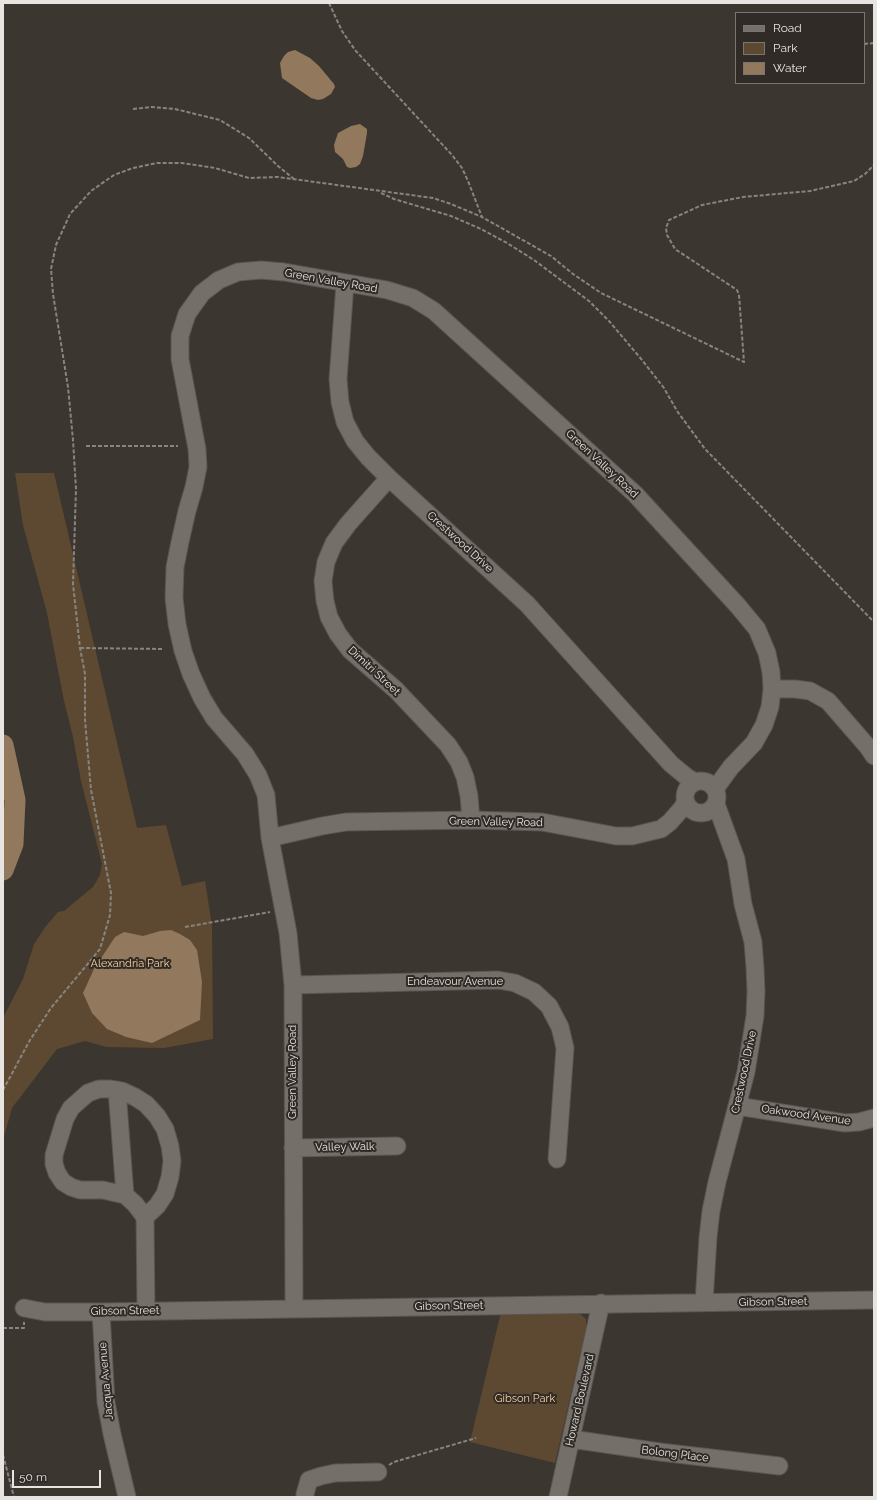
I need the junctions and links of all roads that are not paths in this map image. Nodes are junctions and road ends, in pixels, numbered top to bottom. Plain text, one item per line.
1 (345, 284) junction
2 (389, 478) junction
3 (772, 689) junction
4 (874, 756) edge
5 (700, 797) junction
6 (471, 820) junction
7 (270, 838) junction
8 (293, 985) junction
9 (117, 1090) junction
10 (737, 1106) junction
11 (874, 1118) edge
12 (397, 1146) dead end
13 (293, 1148) junction
14 (557, 1159) dead end
15 (124, 1195) junction
16 (145, 1217) junction
17 (874, 1300) edge
18 (601, 1303) junction
19 (704, 1303) junction
20 (24, 1308) road end
21 (294, 1309) junction
22 (146, 1311) junction
23 (101, 1312) junction
24 (571, 1439) junction
25 (779, 1466) dead end
26 (378, 1472) road end
27 (127, 1497) edge
28 (305, 1497) edge
29 (558, 1497) edge

1 - 2 street, Crestwood Drive
1 - 3 street, Green Valley Road
1 - 7 street, Green Valley Road
2 - 5 street, Crestwood Drive
2 - 6 street, Dimitri Street
3 - 4 street
3 - 5 street, Green Valley Road
5 - 6 street, Green Valley Road
5 - 10 street, Crestwood Drive
6 - 7 street, Green Valley Road
7 - 8 street, Green Valley Road
8 - 13 street, Green Valley Road
8 - 14 street, Endeavour Avenue
9 - 15 street
9 - 15 street
9 - 16 street
10 - 11 street, Oakwood Avenue
10 - 19 street, Crestwood Drive
12 - 13 street, Valley Walk
13 - 21 street, Green Valley Road
15 - 16 street
16 - 22 street
17 - 19 street, Gibson Street
18 - 19 street, Gibson Street
18 - 21 street, Gibson Street
18 - 24 street, Howard Boulevard
20 - 23 street, Gibson Street
21 - 22 street, Gibson Street
22 - 23 street, Gibson Street
23 - 27 street, Jacqua Avenue
24 - 25 street, Bolong Place
24 - 29 street, Howard Boulevard
26 - 28 street

